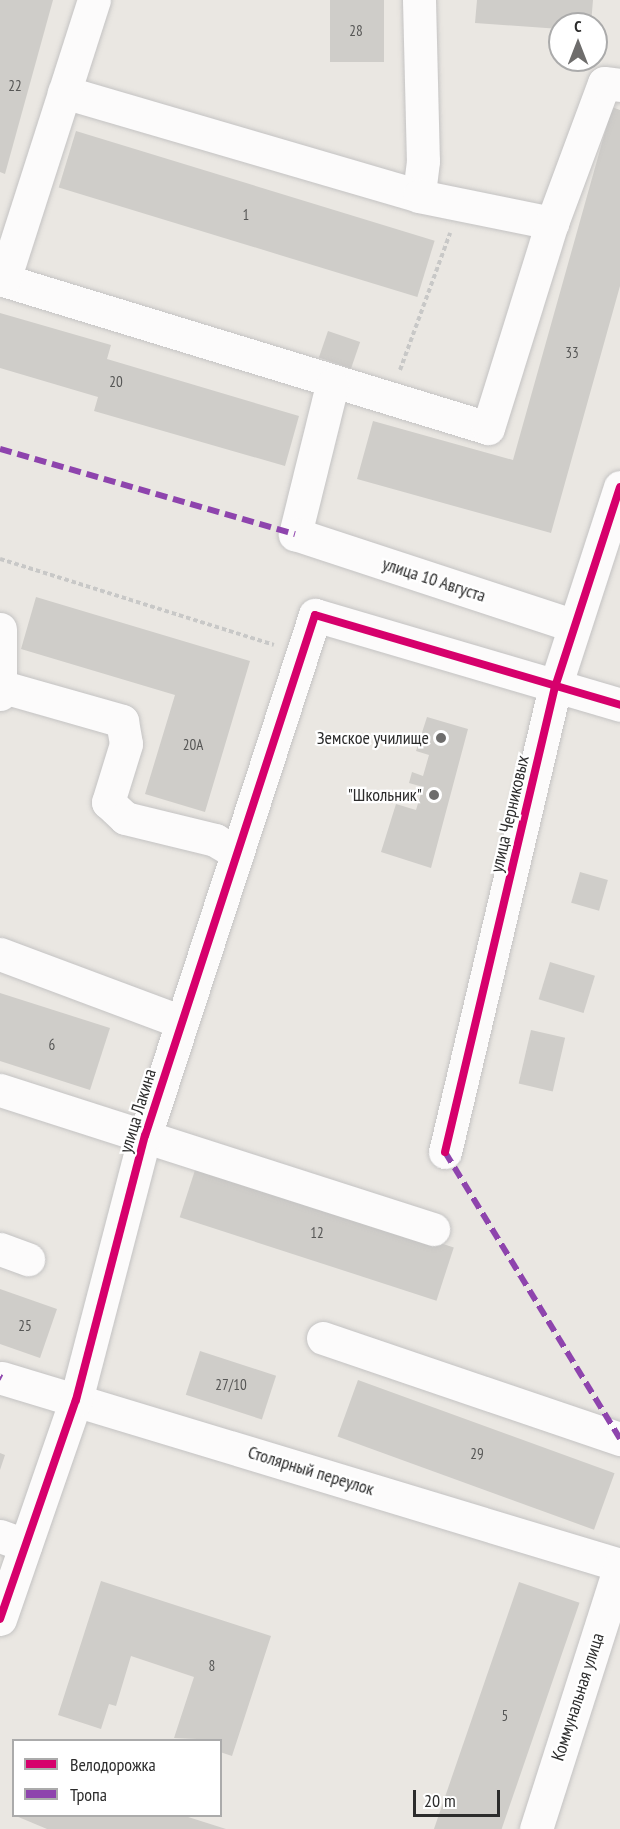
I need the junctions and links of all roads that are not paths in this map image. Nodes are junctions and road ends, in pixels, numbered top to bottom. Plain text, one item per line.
1 (94, 0) edge
2 (419, 0) edge
3 (615, 79) edge
4 (64, 92) junction
5 (419, 196) junction
6 (552, 223) junction
7 (2, 279) edge
8 (332, 384) junction
9 (620, 487) edge
10 (574, 626) junction
11 (0, 629) edge
12 (556, 684) junction
13 (1, 691) edge
14 (620, 705) edge
15 (237, 853) junction
16 (0, 954) edge
17 (182, 1022) junction
18 (0, 1090) edge
19 (145, 1136) junction
20 (445, 1152) dead end
21 (433, 1229) dead end
22 (323, 1338) dead end
23 (2, 1378) dead end
24 (76, 1400) junction
25 (620, 1439) edge
26 (13, 1541) edge
27 (620, 1565) edge
28 (0, 1619) edge
29 (536, 1829) edge

1 - 4 street
2 - 5 street
3 - 6 street
4 - 5 street
4 - 7 street
5 - 6 street
6 - 8 street
7 - 8 street
8 - 10 street, улица 10 Августа
9 - 10 street, улица Черниковых
10 - 12 street, улица Черниковых
11 - 13 street
12 - 14 street
12 - 15 street, улица Лакина
12 - 20 street, улица Черниковых
13 - 15 street
15 - 17 street, улица Лакина
16 - 17 street
17 - 19 street, улица Лакина
18 - 19 street
19 - 21 street
19 - 24 street, улица Лакина
22 - 25 street
23 - 24 street, Столярный переулок
24 - 26 street, улица Лакина
24 - 27 street, Столярный переулок
26 - 28 street, улица Лакина
27 - 29 street, Коммунальная улица

